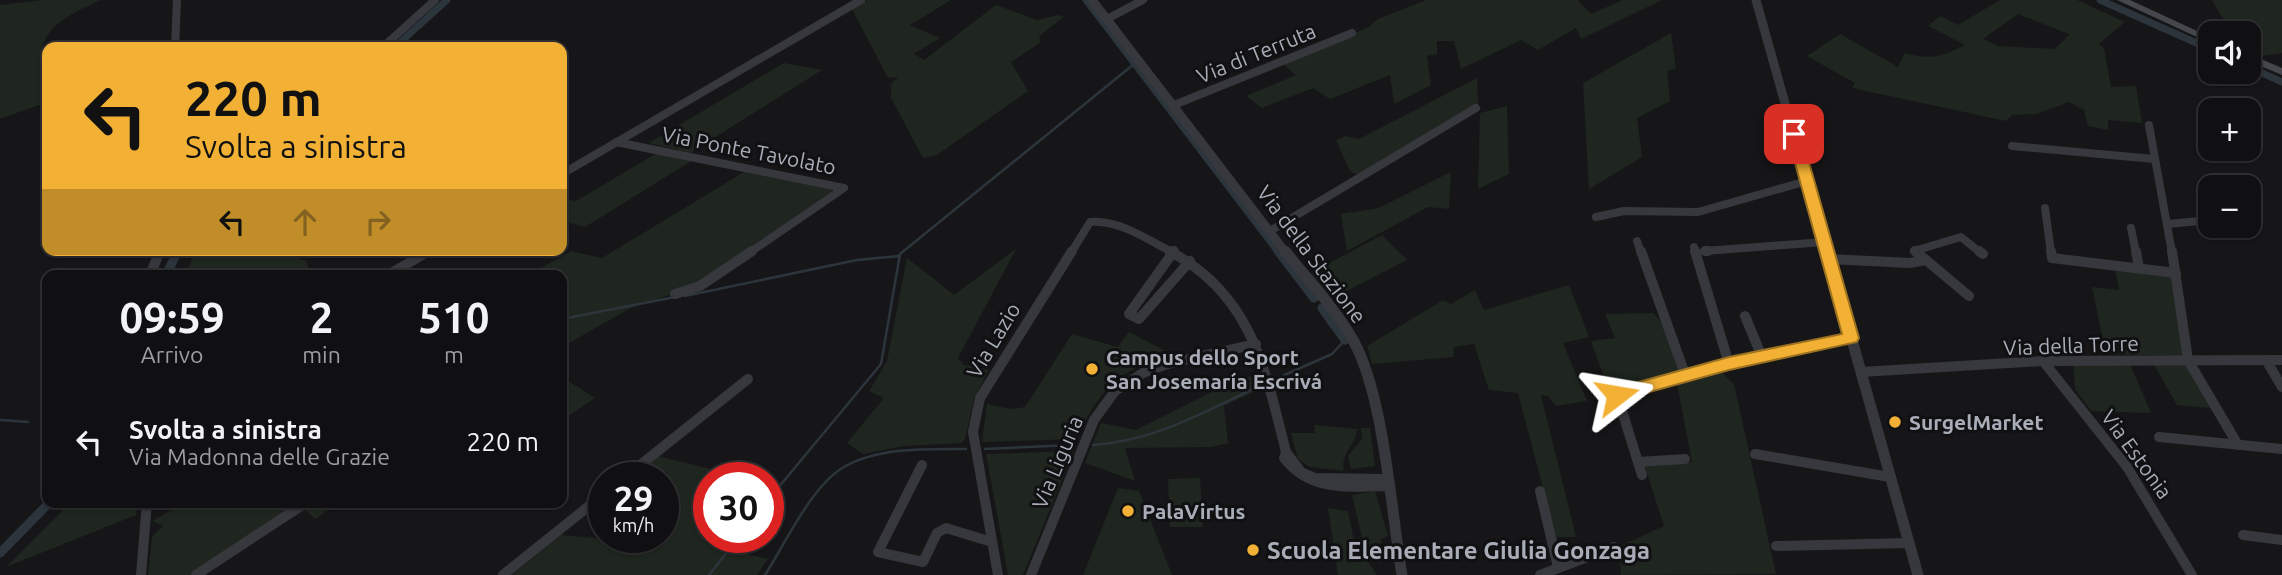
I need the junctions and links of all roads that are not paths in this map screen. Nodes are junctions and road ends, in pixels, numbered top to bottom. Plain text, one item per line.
1 (177, 0) edge
2 (435, 0) edge
3 (861, 0) edge
4 (1093, 0) edge
5 (1143, 0) edge
6 (1756, 0) edge
7 (2122, 0) edge
8 (1107, 19) junction
9 (1352, 33) dead end
10 (2198, 35) edge
11 (175, 42) edge
12 (389, 42) edge
13 (2261, 62) edge
14 (2282, 72) edge
15 (1174, 105) junction
16 (1476, 108) dead end
17 (2149, 125) dead end
18 (616, 142) junction
19 (2012, 146) dead end
20 (2154, 159) junction
21 (567, 171) edge
22 (1807, 181) junction
23 (2045, 208) dead end
24 (1596, 217) dead end
25 (2198, 221) edge
26 (2168, 224) junction
27 (2131, 228) dead end
28 (1270, 230) junction
29 (1637, 241) dead end
30 (1824, 242) junction
31 (1694, 247) dead end
32 (1174, 251) junction
33 (1705, 251) dead end
34 (1983, 254) dead end
35 (420, 256) edge
36 (1829, 259) junction
37 (1926, 260) junction
38 (1190, 261) junction
39 (2138, 268) junction
40 (396, 270) edge
41 (2176, 273) junction
42 (675, 294) dead end
43 (1969, 296) dead end
44 (1745, 316) dead end
45 (1851, 338) junction
46 (1256, 344) junction
47 (1762, 356) junction
48 (2188, 360) junction
49 (2266, 360) junction
50 (2282, 360) edge
51 (2043, 361) junction
52 (1729, 364) junction
53 (1861, 372) junction
54 (1686, 377) junction
55 (748, 379) dead end
56 (2282, 387) edge
57 (2159, 437) dead end
58 (2238, 445) junction
59 (2282, 449) edge
60 (1755, 454) dead end
61 (1685, 459) dead end
62 (1638, 461) junction
63 (644, 462) edge
64 (922, 465) dead end
65 (1642, 475) dead end
66 (1890, 477) junction
67 (1386, 482) junction
68 (1540, 491) dead end
69 (588, 507) edge
70 (147, 508) edge
71 (298, 508) edge
72 (2243, 535) dead end
73 (2282, 540) edge
74 (992, 542) junction
75 (1909, 543) junction
76 (1776, 546) dead end
77 (1614, 547) dead end
78 (1558, 568) junction
79 (141, 575) edge
80 (197, 575) edge
81 (503, 575) edge
82 (998, 575) edge
83 (1031, 575) edge
84 (1402, 575) edge
85 (1540, 575) edge
86 (1918, 575) edge
87 (2192, 575) edge

1 - 11 street
2 - 12 street
3 - 18 street, Via Ponte Tavolato
4 - 8 street, Via della Stazione
5 - 8 street
6 - 22 street
7 - 10 main road
8 - 15 street, Via della Stazione
9 - 15 street, Via di Terruta
13 - 14 main road
15 - 28 street, Via della Stazione
16 - 28 street
17 - 20 street
18 - 21 street, Via Ponte Tavolato
18 - 42 street, Via Ponte Tavolato
19 - 20 street
20 - 26 street
22 - 24 street
22 - 30 street
23 - 39 street
25 - 26 street
26 - 41 street
27 - 39 street
28 - 67 street, Via della Stazione
29 - 54 street
30 - 33 street
30 - 36 street
31 - 52 street
32 - 38 street
32 - 38 street
32 - 74 street, Via Lazio
34 - 37 street
35 - 40 street
36 - 37 street
36 - 45 street
37 - 43 street
38 - 46 street
39 - 41 street
41 - 48 street
44 - 47 street
45 - 47 street
45 - 53 street
46 - 67 street
46 - 83 street, Via Liguria
47 - 52 street
48 - 49 street, Via della Torre
48 - 51 street, Via della Torre
48 - 58 street
49 - 50 street, Via della Torre
49 - 56 street
51 - 53 street, Via della Torre
51 - 87 street, Via Estonia
52 - 54 street
53 - 66 street
54 - 62 street
55 - 63 street
57 - 58 street
58 - 59 street
60 - 66 street
61 - 62 street
62 - 65 street
64 - 74 street
66 - 75 street
67 - 84 street, Via della Stazione
68 - 78 street
69 - 81 street
70 - 79 street
71 - 80 street
72 - 73 street
74 - 82 street, Via Lazio
75 - 76 street
75 - 86 street
77 - 78 street
78 - 85 street

